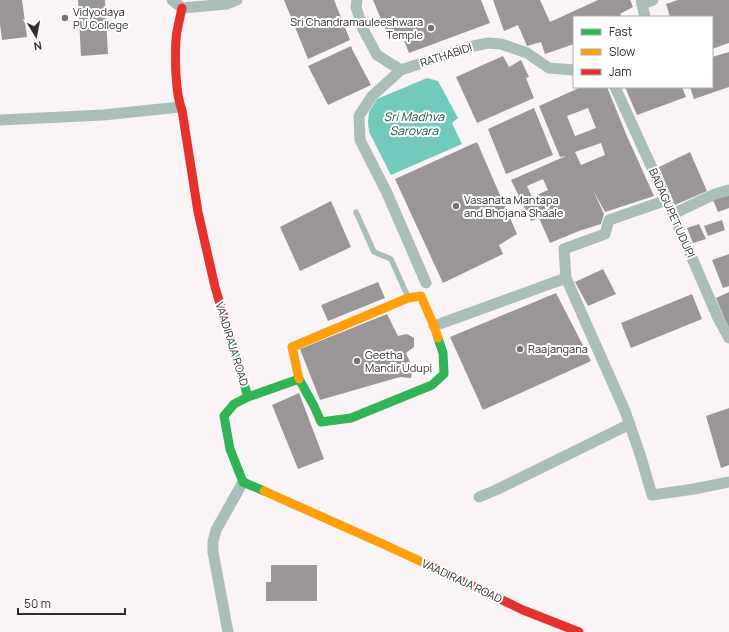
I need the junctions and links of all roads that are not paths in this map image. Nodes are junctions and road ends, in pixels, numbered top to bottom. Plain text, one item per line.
1 (172, 0) edge
2 (237, 0) edge
3 (357, 0) edge
4 (653, 0) edge
5 (641, 2) edge
6 (182, 8) junction
7 (645, 16) edge
8 (402, 70) junction
9 (573, 70) edge
10 (615, 88) edge
11 (180, 107) junction
12 (0, 120) edge
13 (729, 190) edge
14 (667, 200) junction
15 (356, 212) dead end
16 (673, 214) junction
17 (566, 278) junction
18 (426, 283) dead end
19 (408, 298) junction
20 (434, 326) junction
21 (729, 338) edge
22 (299, 379) junction
23 (248, 397) junction
24 (630, 424) junction
25 (243, 482) junction
26 (729, 482) edge
27 (479, 497) dead end
28 (228, 632) edge
29 (579, 632) edge

1 - 6 street
2 - 6 street
3 - 8 street
4 - 5 street
5 - 7 street
6 - 11 street, VAADIRAJA ROAD
8 - 9 street, RATHABIDI
8 - 18 street
10 - 14 street, BADAGUPET UDUPI
11 - 12 street
11 - 23 street, VAADIRAJA ROAD
13 - 16 street
14 - 16 street, BADAGUPET UDUPI
14 - 17 street
15 - 19 lane
16 - 21 street, BADAGUPET UDUPI
17 - 20 street
17 - 24 street
19 - 20 street
19 - 22 street
20 - 22 street
22 - 23 street
23 - 25 street, VAADIRAJA ROAD
24 - 26 street
24 - 27 street
25 - 28 street
25 - 29 street, VAADIRAJA ROAD

